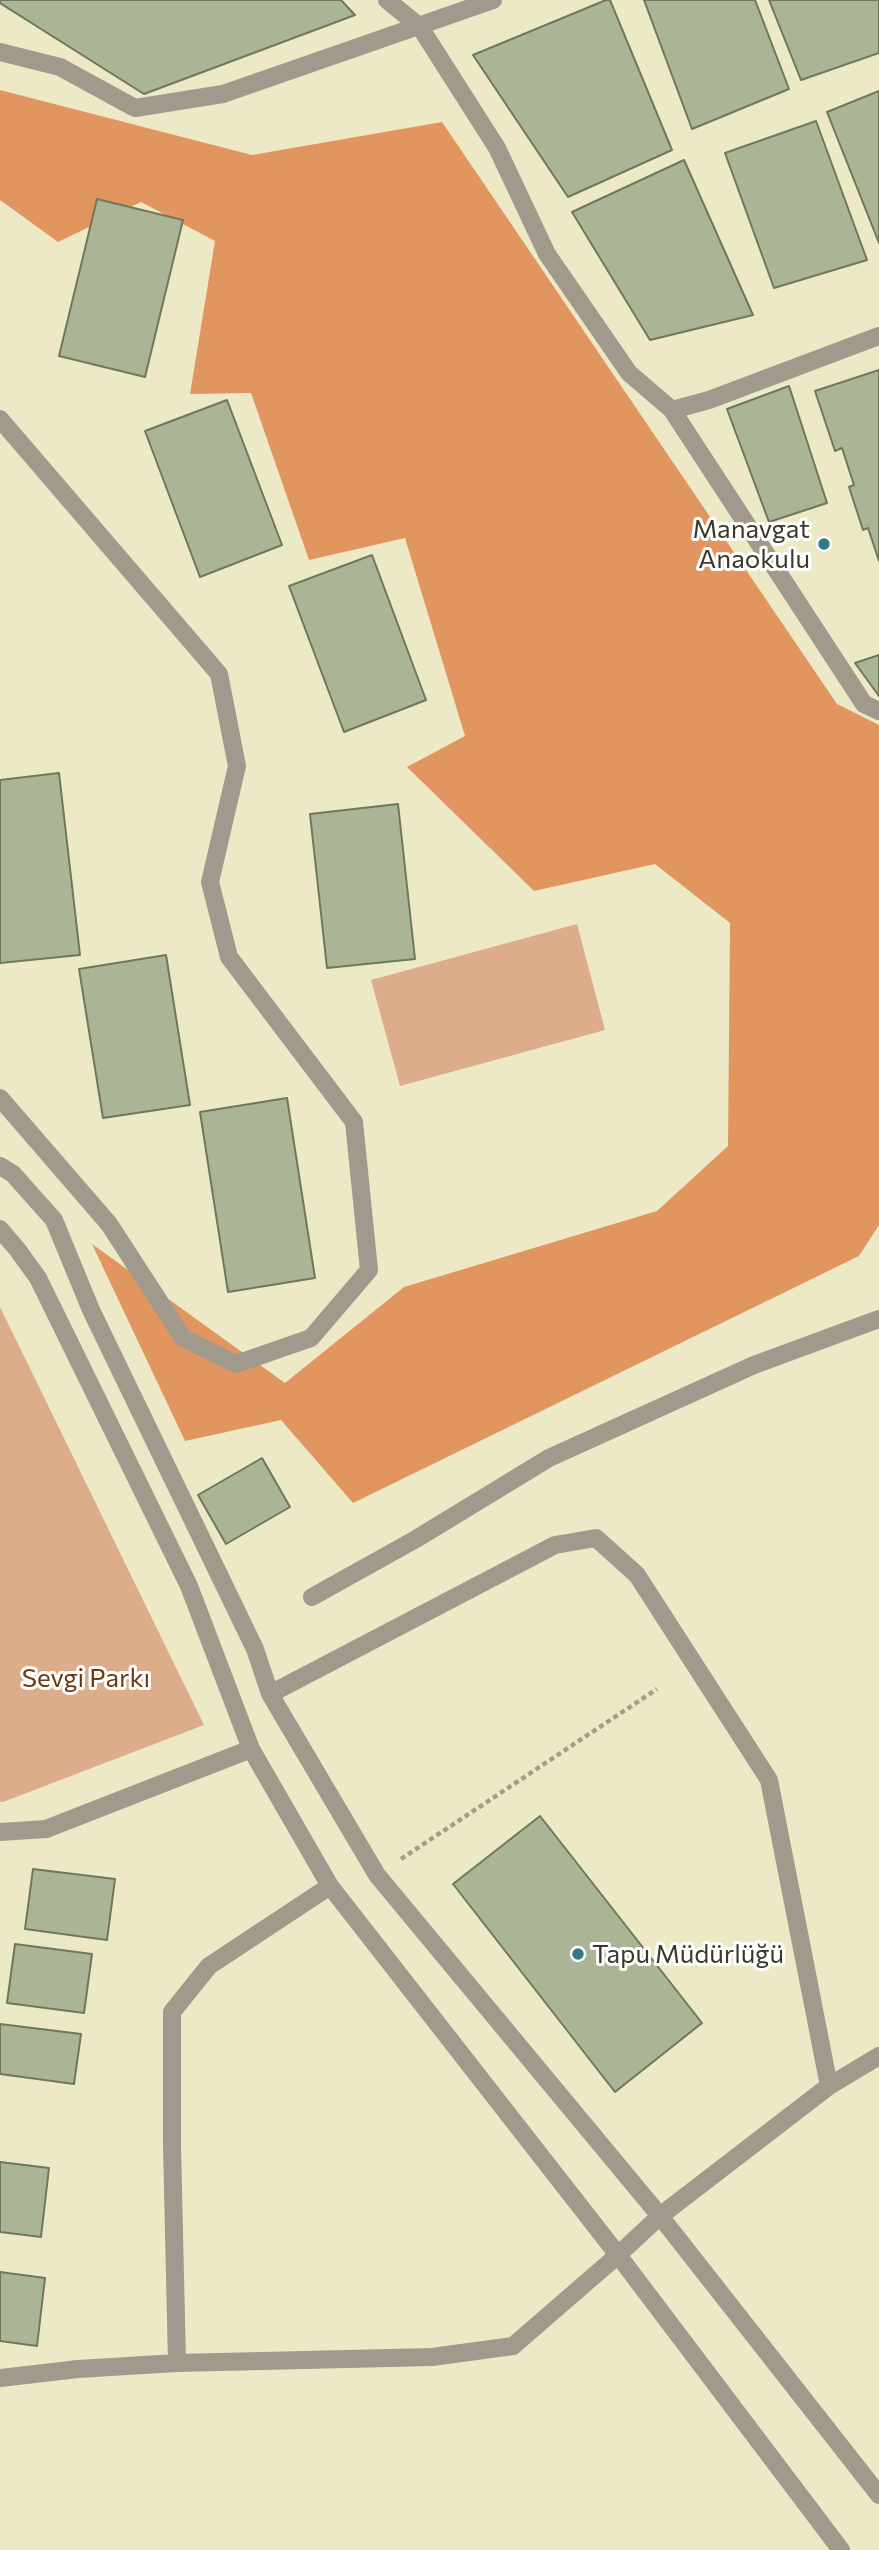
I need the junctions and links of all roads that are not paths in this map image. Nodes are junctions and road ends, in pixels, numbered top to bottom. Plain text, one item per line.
1 (387, 0) edge
2 (493, 0) edge
3 (420, 27) junction
4 (0, 52) edge
5 (879, 337) edge
6 (672, 410) junction
7 (0, 419) edge
8 (879, 711) edge
9 (0, 1098) edge
10 (0, 1166) edge
11 (2, 1239) edge
12 (879, 1319) edge
13 (312, 1597) dead end
14 (270, 1694) junction
15 (251, 1749) junction
16 (0, 1832) edge
17 (330, 1886) junction
18 (879, 2056) edge
19 (829, 2087) junction
20 (660, 2216) junction
21 (618, 2255) junction
22 (177, 2363) junction
23 (0, 2378) edge
24 (879, 2495) edge
25 (841, 2550) edge

1 - 3 street
2 - 3 street
3 - 4 street
3 - 6 street
5 - 6 street
6 - 8 street
7 - 9 street
10 - 14 street
11 - 15 street
12 - 13 street
14 - 19 street
14 - 20 street
15 - 16 street
15 - 17 street
17 - 21 street
17 - 22 street
18 - 19 street
19 - 20 street
20 - 21 street
20 - 24 street
21 - 22 street
21 - 25 street
22 - 23 street

